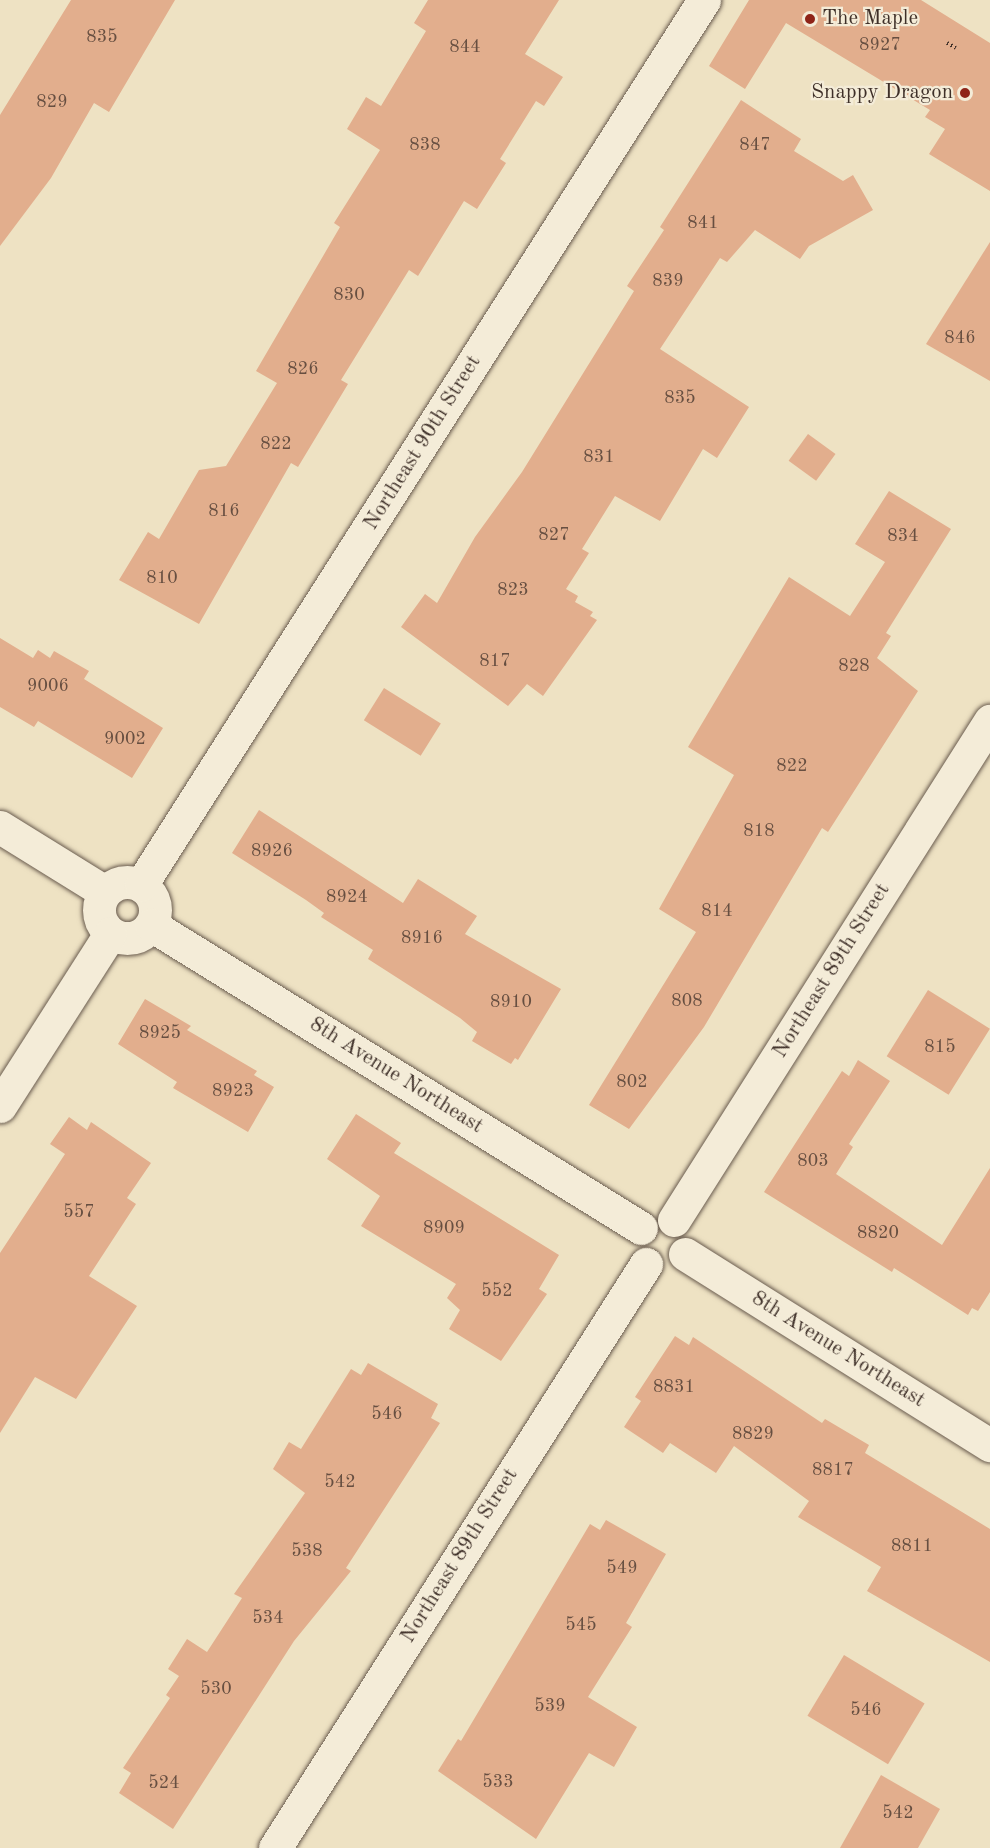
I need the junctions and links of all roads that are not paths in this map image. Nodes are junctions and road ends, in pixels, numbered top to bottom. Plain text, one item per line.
1 (704, 0) edge
2 (990, 721) edge
3 (0, 827) edge
4 (141, 885) junction
5 (105, 892) junction
6 (151, 925) junction
7 (110, 934) junction
8 (0, 1106) edge
9 (674, 1220) junction
10 (641, 1228) junction
11 (685, 1254) junction
12 (646, 1264) junction
13 (990, 1445) edge
14 (275, 1848) edge

1 - 4 street, Northeast 90th Street
2 - 9 street, Northeast 89th Street
3 - 5 street
4 - 5 street
4 - 6 street
5 - 7 street
6 - 7 street
6 - 10 street, 8th Avenue Northeast
7 - 8 street
9 - 10 street
9 - 11 street
10 - 12 street
11 - 12 street
11 - 13 street, 8th Avenue Northeast
12 - 14 street, Northeast 89th Street

